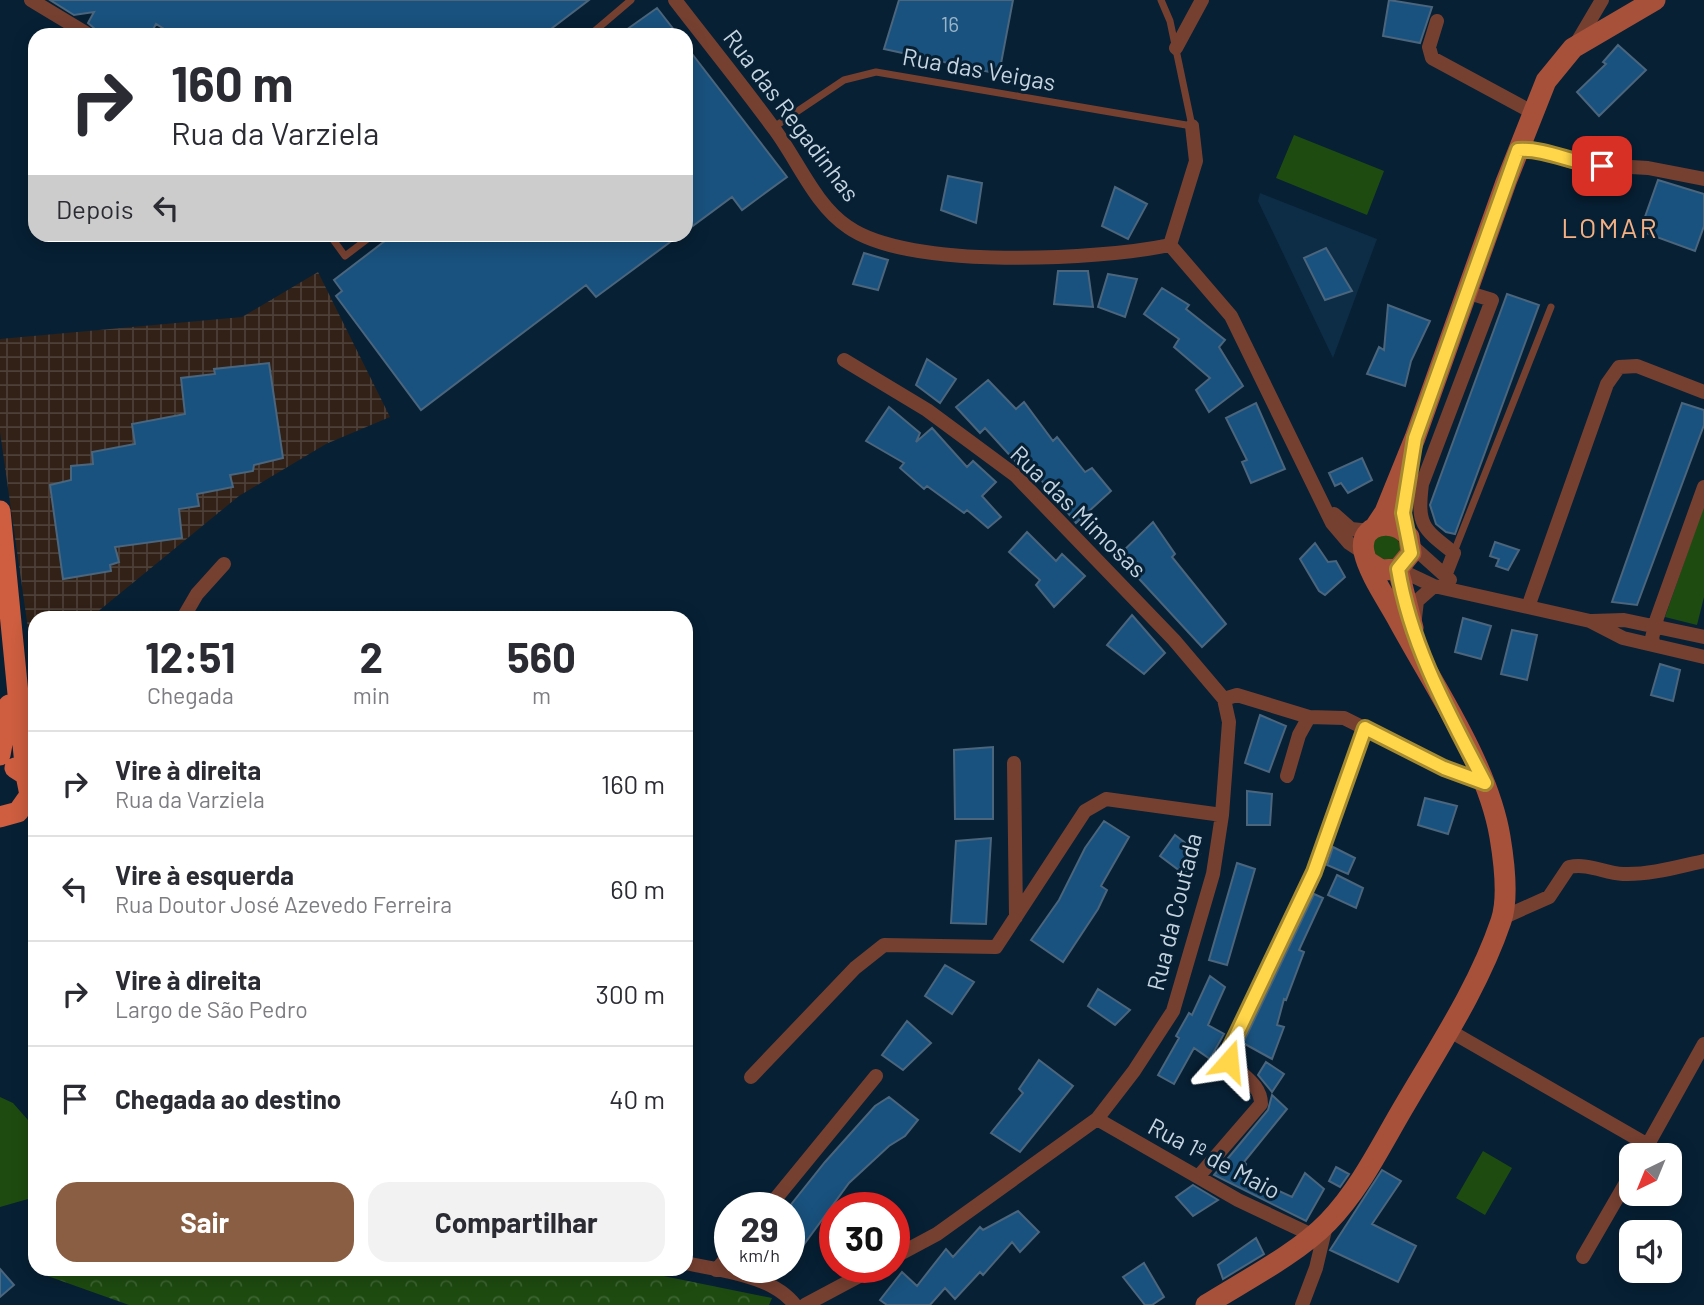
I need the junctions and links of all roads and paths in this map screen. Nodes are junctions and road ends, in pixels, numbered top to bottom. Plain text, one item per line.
1 (32, 0) edge
2 (631, 0) edge
3 (675, 0) edge
4 (1161, 0) edge
5 (1202, 0) edge
6 (1602, 0) edge
7 (1647, 1) edge
8 (1437, 21) dead end
9 (78, 28) edge
10 (598, 28) edge
11 (1176, 48) junction
12 (1573, 48) junction
13 (1532, 112) junction
14 (1192, 126) junction
15 (774, 127) junction
16 (1518, 150) junction
17 (1704, 179) edge
18 (335, 242) edge
19 (363, 242) edge
20 (1170, 245) junction
21 (1466, 292) junction
22 (1550, 307) dead end
23 (844, 360) dead end
24 (1704, 392) edge
25 (1415, 438) junction
26 (1704, 486) edge
27 (1323, 499) junction
28 (0, 511) edge
29 (1372, 529) junction
30 (1408, 538) junction
31 (1454, 553) junction
32 (1366, 557) junction
33 (224, 564) dead end
34 (1398, 569) junction
35 (4, 580) edge
36 (1440, 581) junction
37 (1528, 607) junction
38 (187, 611) edge
39 (1590, 621) junction
40 (1655, 626) junction
41 (1415, 634) junction
42 (1703, 634) edge
43 (15, 644) junction
44 (1654, 645) junction
45 (1698, 656) edge
46 (1430, 676) junction
47 (1224, 699) junction
48 (1309, 717) junction
49 (1365, 728) junction
50 (0, 755) edge
51 (1014, 763) dead end
52 (28, 764) edge
53 (0, 766) edge
54 (1287, 776) dead end
55 (28, 780) edge
56 (1485, 783) junction
57 (28, 797) edge
58 (11, 814) edge
59 (1222, 815) junction
60 (1704, 861) edge
61 (1016, 917) junction
62 (1502, 918) junction
63 (1450, 1031) junction
64 (1704, 1044) edge
65 (876, 1076) dead end
66 (751, 1077) dead end
67 (1097, 1119) junction
68 (1634, 1143) edge
69 (1649, 1143) edge
70 (1198, 1177) junction
71 (781, 1192) edge
72 (1619, 1195) edge
73 (1320, 1235) junction
74 (910, 1248) edge
75 (1583, 1257) dead end
76 (693, 1265) edge
77 (714, 1270) edge
78 (765, 1283) edge
79 (846, 1283) edge
80 (795, 1305) edge
81 (805, 1305) edge
82 (1206, 1305) edge
83 (1302, 1305) edge

1 - 9 street
2 - 10 lane
3 - 15 street, Rua das Regadinhas
4 - 11 lane
5 - 11 street
6 - 12 street
7 - 12 main road
8 - 13 street
11 - 14 lane
12 - 13 main road
13 - 16 main road
14 - 15 lane, Rua das Veigas
14 - 20 street
15 - 20 street, Rua das Regadinhas
16 - 17 street
16 - 21 main road
18 - 19 lane
20 - 27 street
21 - 25 main road
21 - 31 street
22 - 31 lane
23 - 47 street, Rua das Mimosas
24 - 37 street
25 - 29 main road
25 - 30 main road
26 - 40 street
27 - 29 street
27 - 32 street
28 - 35 main road
29 - 30 main road
29 - 32 main road
30 - 34 main road
30 - 36 street
31 - 36 street
32 - 34 main road
32 - 46 main road
33 - 38 street
34 - 36 street
34 - 41 main road
35 - 43 main road
36 - 37 street
36 - 41 street
37 - 39 street
39 - 40 street
39 - 44 street
40 - 42 street
40 - 44 street
41 - 46 main road
42 - 45 street
43 - 50 main road
43 - 52 main road
44 - 45 street
46 - 56 main road
47 - 48 street
47 - 59 street, Rua da Coutada
48 - 49 street
48 - 54 street
49 - 56 street
49 - 70 street
51 - 61 street
53 - 55 main road
56 - 62 main road
57 - 58 main road
59 - 61 street
59 - 67 street, Rua da Coutada
60 - 62 street
61 - 66 street
62 - 63 main road
63 - 68 street
63 - 73 main road
64 - 69 street
65 - 71 street
67 - 70 street, Rua 1º de Maio
67 - 74 street, Rua da Coutada
70 - 73 street, Rua 1º de Maio
72 - 75 street
73 - 82 main road
73 - 83 street
76 - 77 street
78 - 80 street
79 - 81 street

